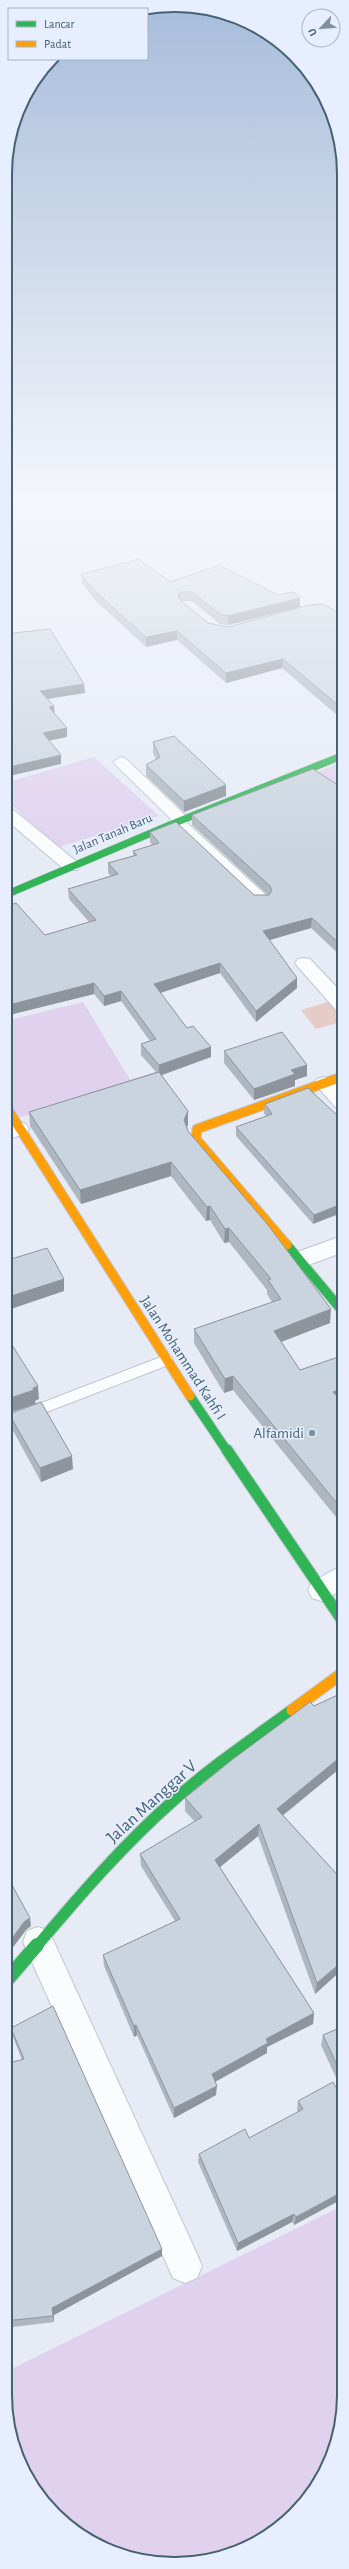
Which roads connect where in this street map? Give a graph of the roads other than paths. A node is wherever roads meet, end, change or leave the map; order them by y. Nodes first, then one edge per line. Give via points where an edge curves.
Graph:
1 (337, 758) edge
2 (121, 762) dead end
3 (310, 769) junction
4 (327, 780) edge
5 (12, 817) edge
6 (179, 821) junction
7 (71, 866) junction
8 (12, 892) edge
9 (260, 900) edge
10 (304, 963) dead end
11 (337, 999) edge
12 (337, 1078) edge
13 (324, 1083) junction
14 (337, 1097) edge
15 (12, 1131) edge
16 (337, 1245) edge
17 (300, 1260) junction
18 (337, 1306) edge
19 (166, 1360) junction
20 (12, 1420) edge
21 (337, 1580) edge
22 (321, 1590) junction
23 (337, 1612) edge
24 (337, 1677) edge
25 (38, 1942) junction
26 (12, 1974) edge
27 (185, 2266) dead end

1 - 3 main road, Jalan Tanah Baru
2 - 6 street
3 - 4 street
3 - 6 main road, Jalan Tanah Baru
5 - 7 street
6 - 7 main road, Jalan Tanah Baru
6 - 9 street
7 - 8 main road, Jalan Tanah Baru
10 - 11 street
12 - 13 main road
13 - 14 street
13 - 17 main road via 197,1129 195,1133 196,1139
15 - 19 main road, Jalan Mohammad Kahfi I
16 - 17 street
17 - 18 main road
19 - 20 lane
19 - 22 main road, Jalan Mohammad Kahfi I
21 - 22 street
22 - 23 main road, Jalan Mohammad Kahfi I
24 - 25 main road, Jalan Manggar V via 228,1757 159,1813 108,1864
25 - 26 main road, Jalan Manggar V
25 - 27 street

